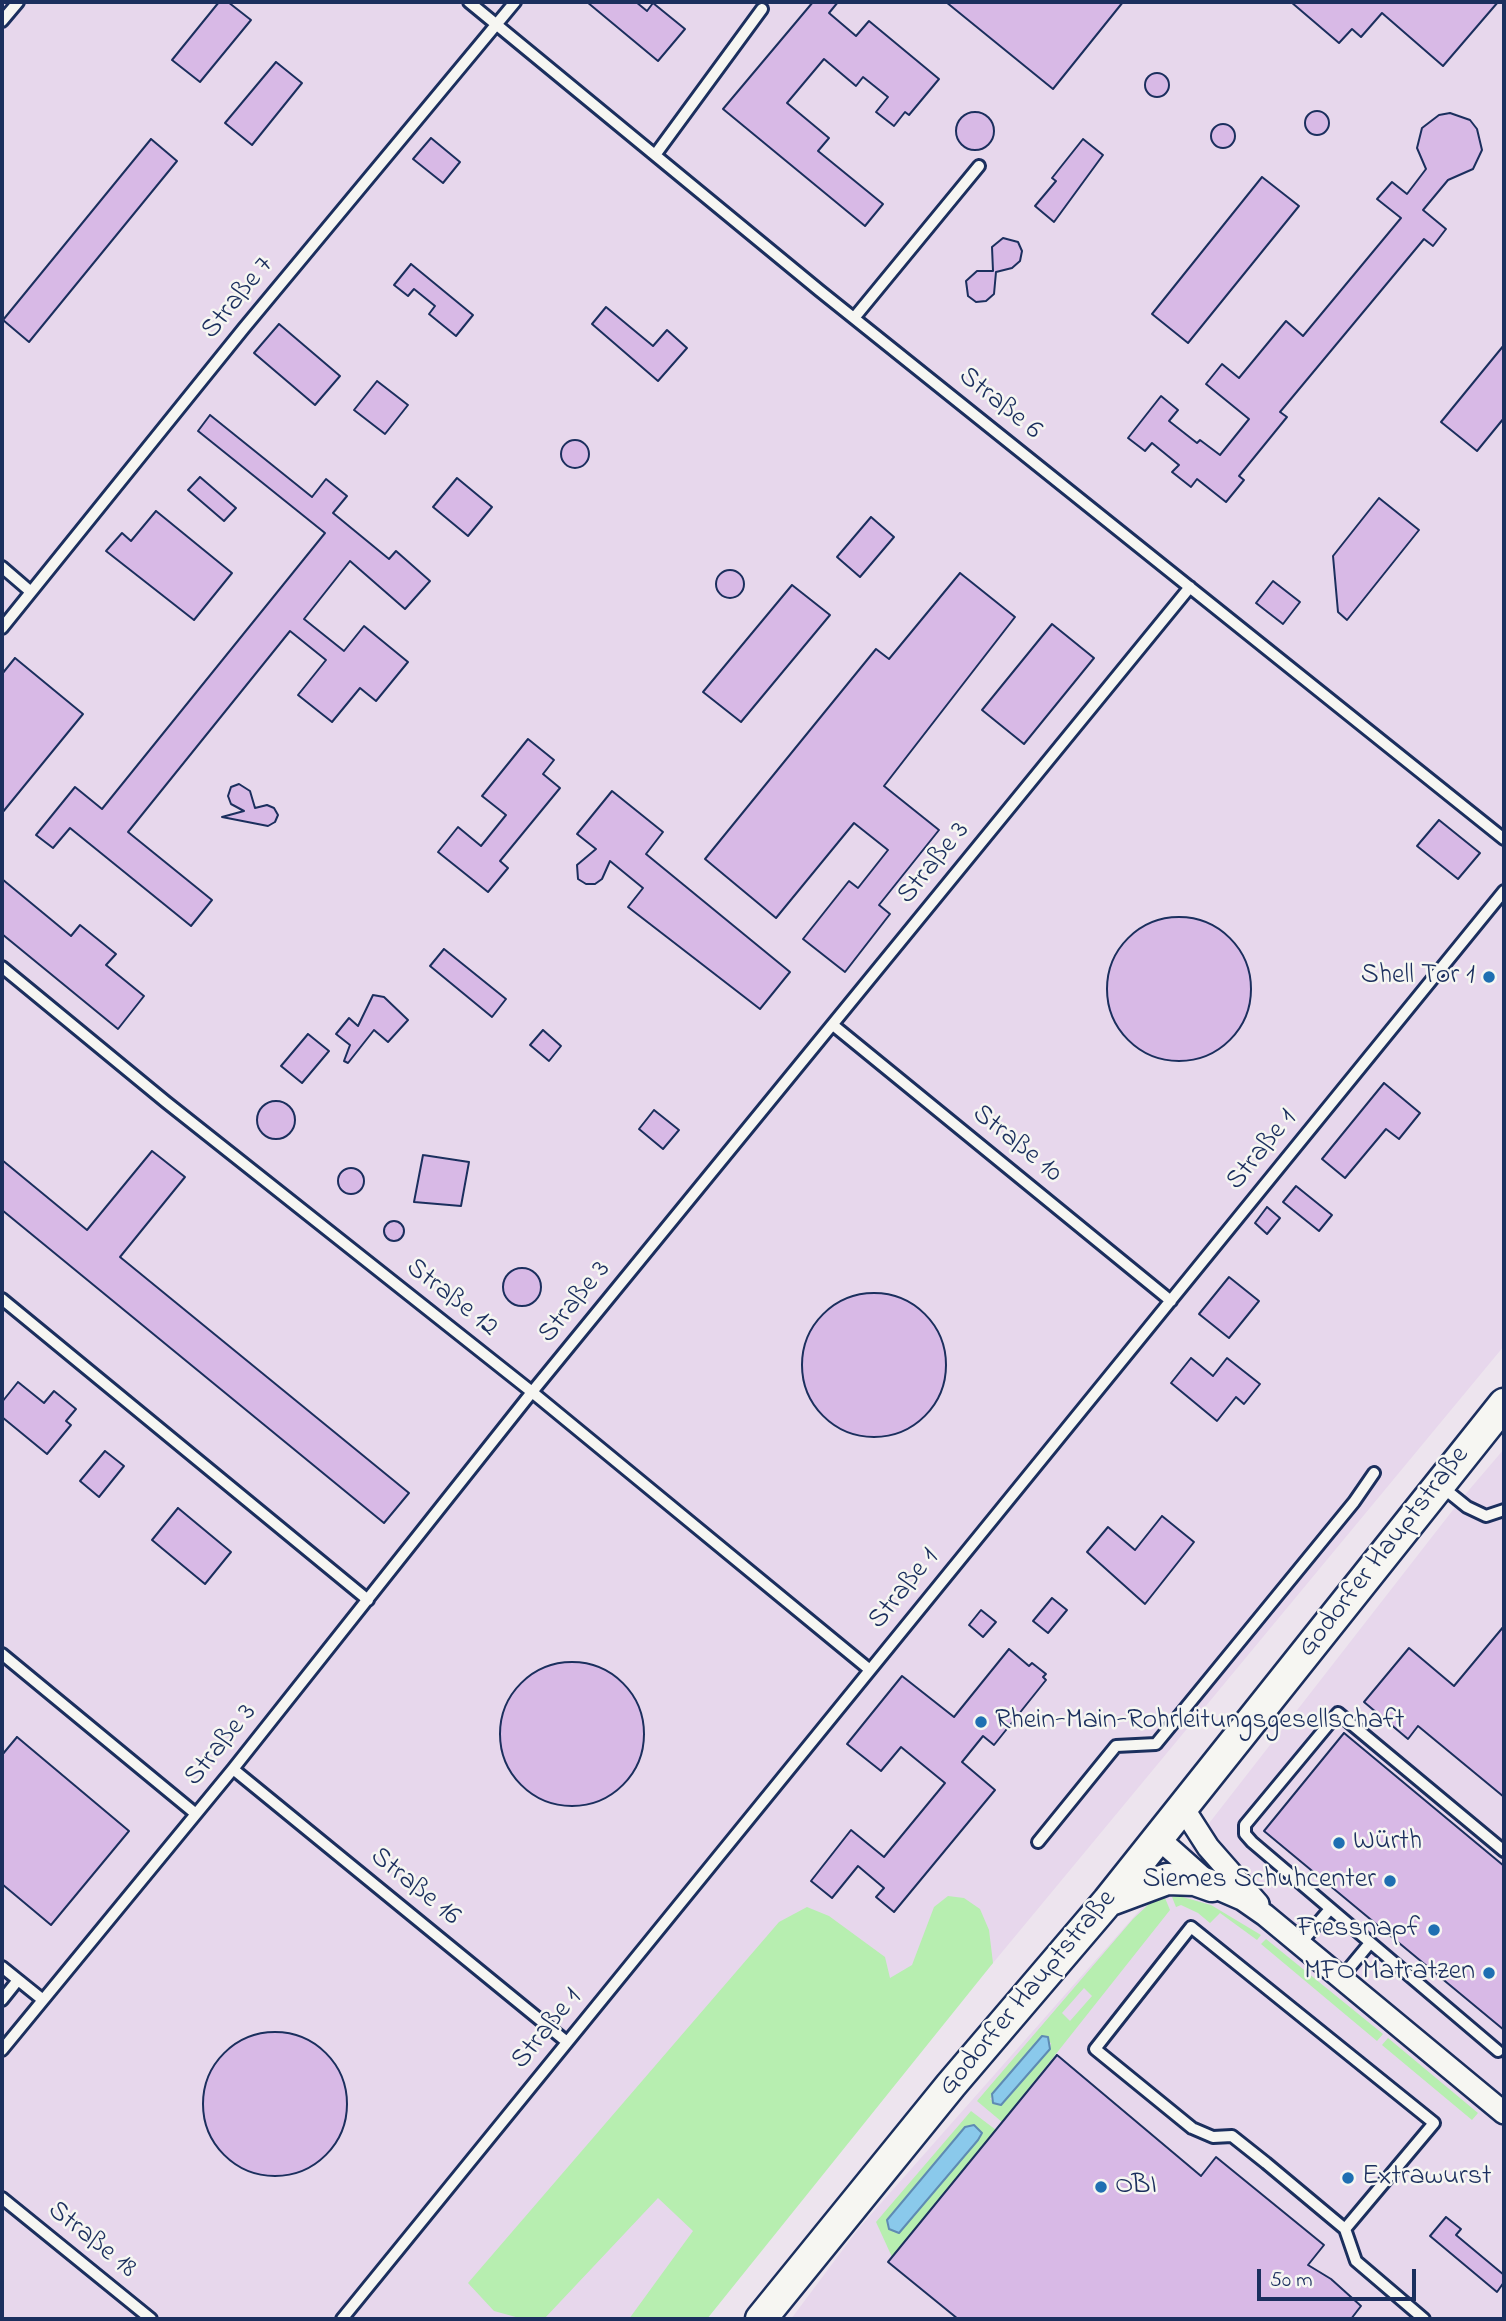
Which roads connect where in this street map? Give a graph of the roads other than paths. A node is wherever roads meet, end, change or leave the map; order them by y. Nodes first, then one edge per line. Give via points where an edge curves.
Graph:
1 (18, 2) edge
2 (470, 2) edge
3 (514, 2) edge
4 (762, 9) dead end
5 (2, 21) edge
6 (497, 24) junction
7 (656, 155) junction
8 (979, 166) dead end
9 (854, 318) junction
10 (2, 567) edge
11 (1190, 587) junction
12 (31, 592) junction
13 (2, 628) edge
14 (1504, 839) edge
15 (1504, 891) edge
16 (2, 967) edge
17 (833, 1026) junction
18 (2, 1299) edge
19 (1171, 1301) junction
20 (532, 1392) junction
21 (1504, 1404) edge
22 (1374, 1473) dead end
23 (1438, 1484) junction
24 (1504, 1510) edge
25 (368, 1600) junction
26 (2, 1654) edge
27 (870, 1670) junction
28 (233, 1769) junction
29 (1183, 1808) junction
30 (197, 1814) junction
31 (1158, 1838) junction
32 (1038, 1842) dead end
33 (1504, 1851) edge
34 (1212, 1886) junction
35 (1108, 1901) junction
36 (1330, 1909) junction
37 (1265, 1914) junction
38 (1370, 1943) junction
39 (1300, 1944) junction
40 (2, 1967) edge
41 (1341, 1978) junction
42 (18, 1980) junction
43 (2, 2000) edge
44 (43, 2000) junction
45 (567, 2042) junction
46 (2, 2050) edge
47 (1498, 2051) dead end
48 (1504, 2113) edge
49 (2, 2198) edge
50 (1345, 2229) junction
51 (151, 2319) edge
52 (342, 2319) edge
53 (761, 2319) edge
54 (1424, 2319) edge

1 - 5 lane
2 - 6 lane, Straße 6
3 - 6 lane, Straße 7
4 - 7 lane
6 - 7 lane, Straße 6
6 - 12 lane, Straße 7
7 - 9 lane, Straße 6
8 - 9 lane
9 - 11 lane, Straße 6
10 - 12 lane
11 - 14 lane, Straße 6
11 - 17 lane, Straße 3
12 - 13 lane, Straße 7
15 - 19 lane, Straße 1
16 - 20 lane, Straße 12
17 - 19 lane, Straße 10
17 - 20 lane, Straße 3
18 - 25 lane
19 - 27 lane, Straße 1
20 - 25 lane, Straße 3
20 - 27 lane, Straße 12
21 - 23 main road, Godorfer Hauptstraße
22 - 32 lane via 1156,1744 1116,1746
23 - 24 lane via 1486,1516
23 - 29 main road, Godorfer Hauptstraße
25 - 28 lane, Straße 3
26 - 30 lane
27 - 45 lane, Straße 1
28 - 30 lane, Straße 3
28 - 45 lane, Straße 16
29 - 31 main road, Godorfer Hauptstraße
29 - 37 street via 1208,1847
30 - 44 lane, Straße 3
31 - 34 street
31 - 35 main road, Godorfer Hauptstraße
33 - 36 lane via 1338,1713 1245,1825 1252,1842
34 - 35 main road via 1195,1880 1167,1880
34 - 37 street
35 - 53 main road, Godorfer Hauptstraße via 942,2095
36 - 38 lane
36 - 39 lane
37 - 39 street
38 - 41 lane
38 - 47 lane
39 - 41 street
40 - 42 lane
41 - 48 street
42 - 43 lane
42 - 44 lane
44 - 46 lane, Straße 3
45 - 52 lane, Straße 1
49 - 51 lane, Straße 18
50 - 50 lane via 1232,2136 1213,2137 1192,2128 1094,2049 1191,1927 1434,2123
50 - 54 lane via 1356,2261

